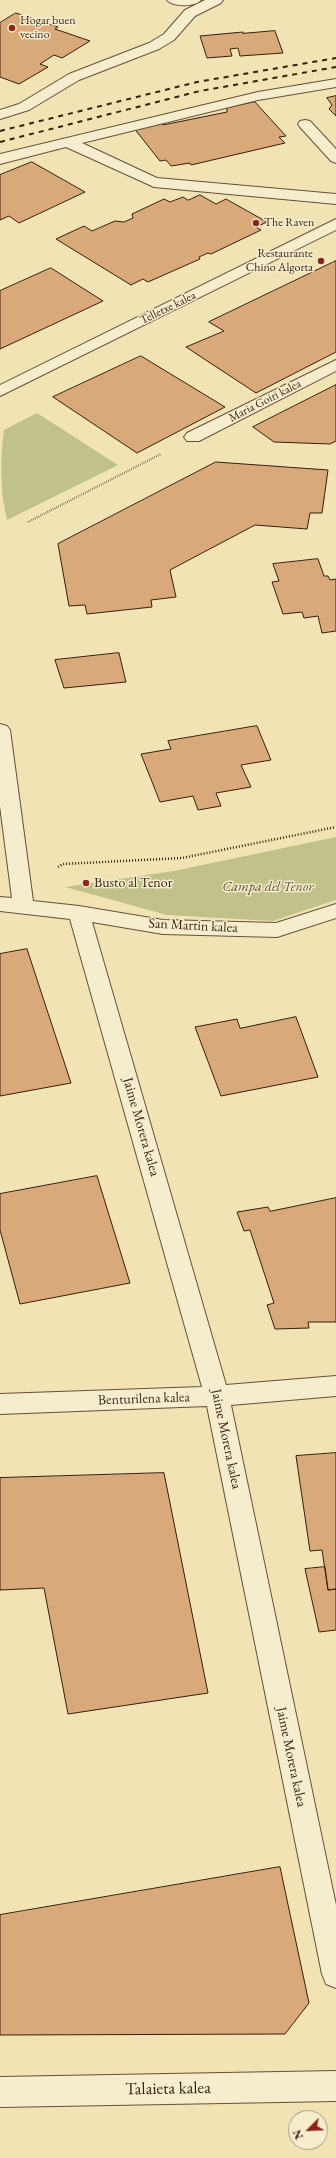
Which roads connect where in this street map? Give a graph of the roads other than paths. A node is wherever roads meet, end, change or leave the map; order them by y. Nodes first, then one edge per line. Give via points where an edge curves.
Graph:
1 (174, 0) edge
2 (194, 0) edge
3 (216, 0) edge
4 (336, 83) edge
5 (0, 115) edge
6 (305, 124) dead end
7 (67, 142) junction
8 (0, 158) edge
9 (336, 158) edge
10 (336, 199) edge
11 (336, 224) edge
12 (336, 365) edge
13 (0, 391) edge
14 (193, 438) road end
15 (0, 730) edge
16 (0, 904) edge
17 (23, 906) junction
18 (336, 911) edge
19 (79, 913) junction
20 (336, 1386) edge
21 (217, 1396) junction
22 (0, 1404) edge
23 (336, 1974) edge
24 (336, 2086) edge
25 (0, 2092) edge

1 - 2 street
3 - 5 street via 190,13 169,37 154,46 74,77 24,107
4 - 7 street via 258,96
6 - 9 street
7 - 8 street
7 - 10 street via 154,182
11 - 13 street, Telletxe kalea
12 - 14 street, Maria Goiri kalea
15 - 17 street
16 - 17 street, San Martin kalea
17 - 19 street, San Martin kalea
18 - 19 street, San Martin kalea via 277,930 163,928
19 - 21 street, Jaime Morera kalea
20 - 21 street, Benturilena kalea
21 - 22 street, Benturilena kalea
21 - 23 street, Jaime Morera kalea
24 - 25 street, Talaieta kalea

